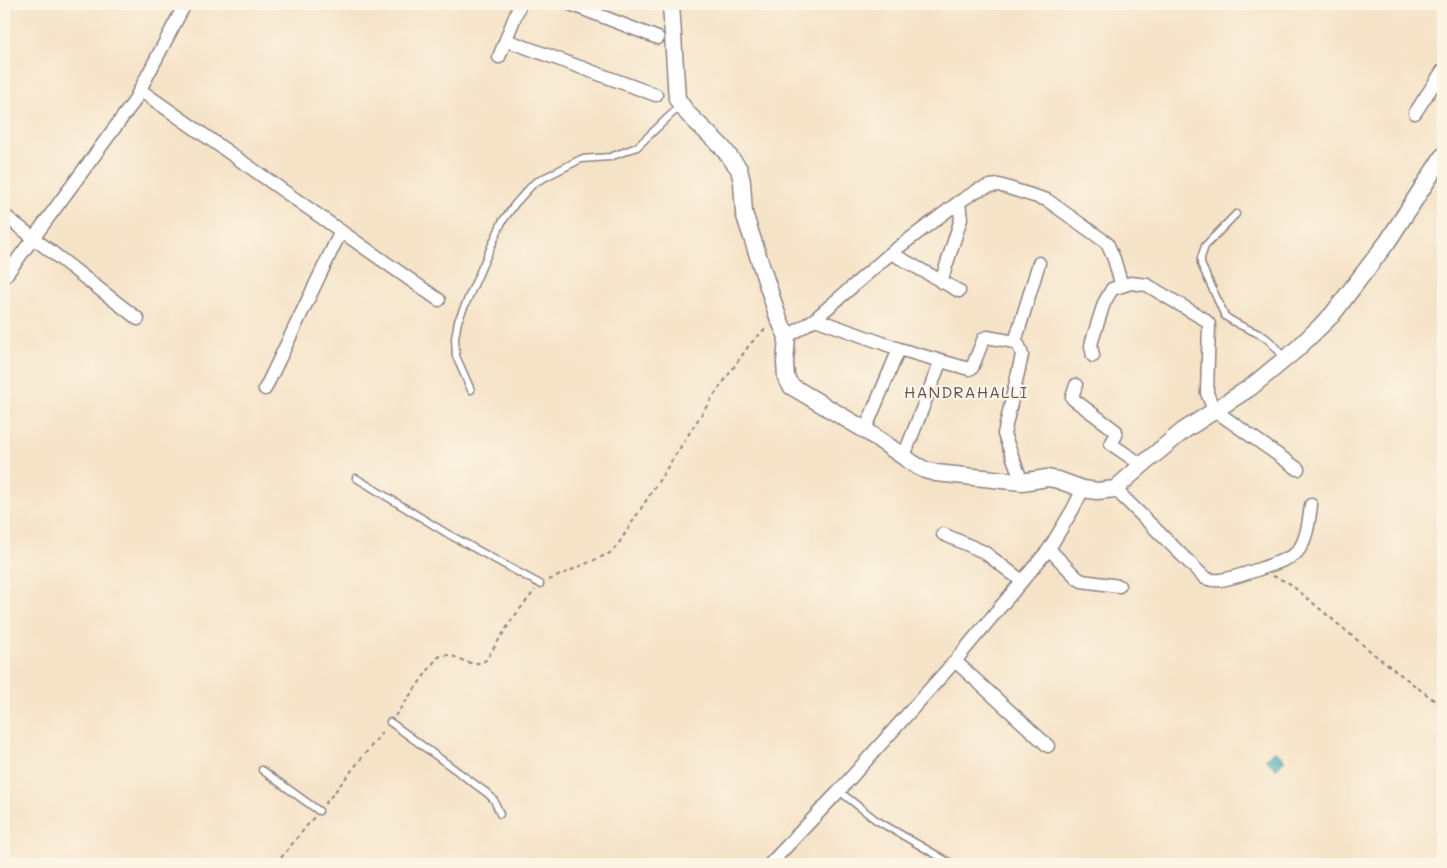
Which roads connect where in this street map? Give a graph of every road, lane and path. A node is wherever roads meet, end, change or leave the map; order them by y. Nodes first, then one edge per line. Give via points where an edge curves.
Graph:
1 (185, 4) edge
2 (570, 4) edge
3 (671, 4) edge
4 (516, 5) edge
5 (658, 38) dead end
6 (506, 40) junction
7 (499, 57) dead end
8 (1443, 70) edge
9 (140, 90) junction
10 (656, 96) dead end
11 (681, 106) junction
12 (1415, 113) dead end
13 (1443, 156) edge
14 (959, 202) junction
15 (1236, 214) dead end
16 (4, 215) edge
17 (341, 231) junction
18 (33, 238) junction
19 (891, 254) junction
20 (1038, 263) dead end
21 (4, 276) edge
22 (941, 282) junction
23 (1122, 286) junction
24 (959, 291) dead end
25 (439, 300) dead end
26 (778, 316) junction
27 (138, 319) dead end
28 (815, 319) junction
29 (787, 337) junction
30 (1015, 342) junction
31 (899, 349) junction
32 (1093, 356) dead end
33 (1285, 359) junction
34 (941, 360) junction
35 (1076, 385) dead end
36 (265, 389) dead end
37 (471, 390) dead end
38 (1214, 410) junction
39 (865, 430) junction
40 (904, 456) junction
41 (1142, 465) junction
42 (1298, 469) dead end
43 (356, 478) dead end
44 (1022, 482) junction
45 (1083, 489) junction
46 (1115, 489) junction
47 (1311, 506) dead end
48 (943, 534) dead end
49 (1049, 549) junction
50 (1257, 569) junction
51 (1022, 581) junction
52 (540, 584) junction
53 (1119, 586) dead end
54 (955, 661) junction
55 (1443, 708) edge
56 (390, 722) junction
57 (1048, 746) dead end
58 (262, 770) dead end
59 (839, 791) junction
60 (319, 811) junction
61 (500, 814) dead end
62 (276, 864) edge
63 (770, 864) edge
64 (952, 864) edge

1 - 9 street
2 - 5 street
3 - 11 street via 676,92
4 - 6 street
6 - 7 street
6 - 10 street
8 - 12 street
9 - 17 street
9 - 18 street
11 - 26 street via 739,169 744,213
11 - 37 lane via 637,147 610,157 581,159 534,183 515,204 502,222 458,321 456,356
13 - 33 street via 1388,241 1332,315
14 - 19 street
14 - 22 street via 961,219
14 - 23 street via 978,190 999,185 1047,200 1107,243
15 - 33 lane via 1205,246 1201,264 1225,316 1264,336
16 - 18 street
17 - 25 street
17 - 36 street
18 - 21 street
18 - 27 street
19 - 22 street
19 - 28 street
20 - 30 street
22 - 24 street
23 - 32 street via 1112,289 1104,303 1092,341
23 - 38 street via 1131,283 1147,285 1209,324 1207,393
26 - 29 street
26 - 52 path via 750,344 710,401 617,546 610,553
28 - 29 street
28 - 31 street
29 - 39 street via 786,377 791,386
30 - 34 street via 984,338 970,369
30 - 44 street via 1022,355 1004,434
31 - 34 street
31 - 39 street
33 - 38 street via 1251,387
34 - 40 street
35 - 41 street via 1073,399 1116,431 1111,444
38 - 41 street
38 - 42 street
39 - 40 street
40 - 44 street via 925,470 936,473
41 - 46 street
43 - 52 lane via 448,534
44 - 45 street via 1047,478
45 - 46 street
45 - 49 street
46 - 50 street via 1205,578 1220,580
47 - 50 street via 1309,527 1298,552
48 - 51 street via 984,552
49 - 51 street
49 - 53 street via 1082,581
50 - 55 path via 1289,583
51 - 54 street
52 - 56 path via 486,660 480,664 471,663 447,654 437,658
54 - 57 street
54 - 59 street
56 - 60 path
56 - 61 lane via 488,793
58 - 60 lane
59 - 63 street
59 - 64 lane via 876,820
60 - 62 path

